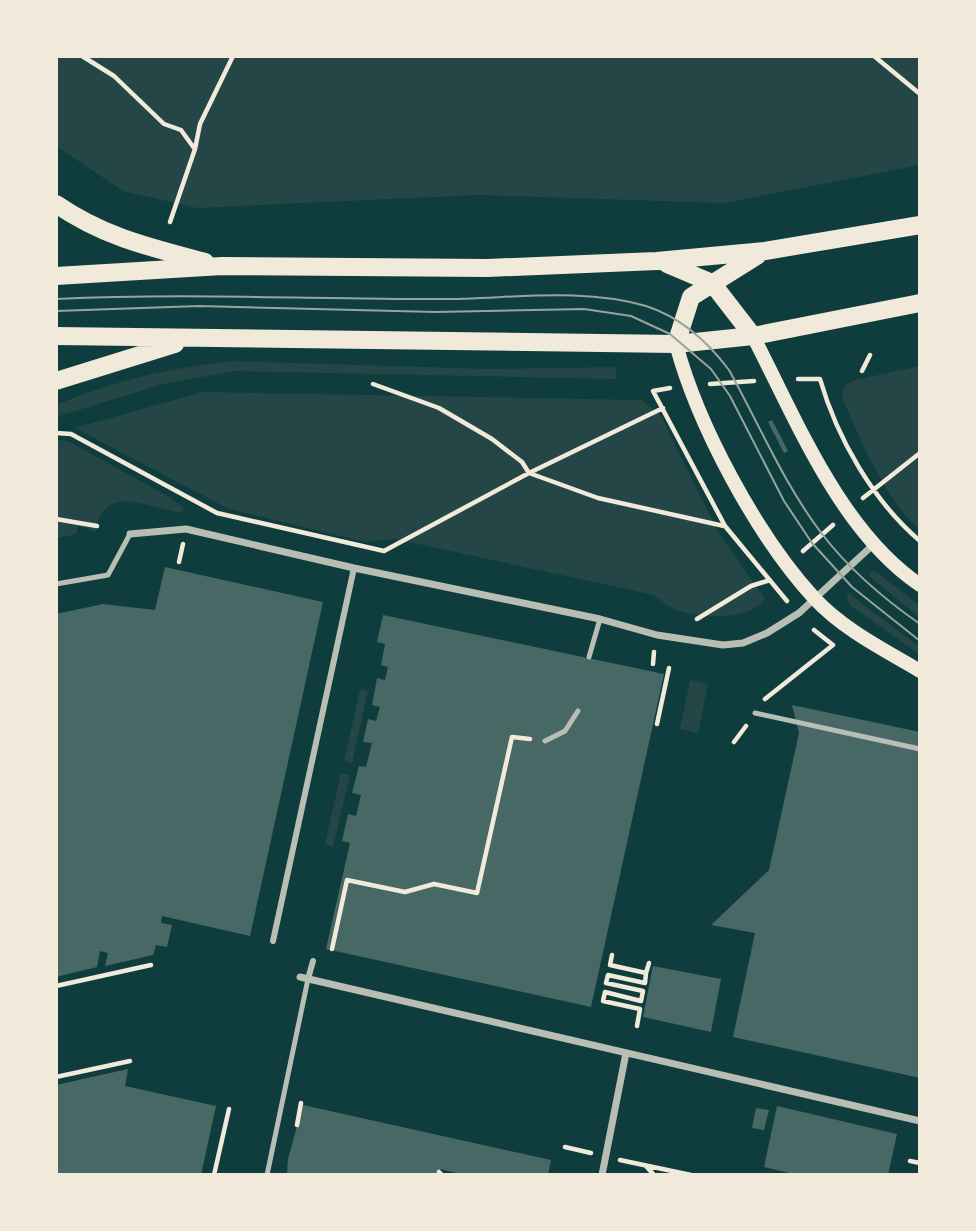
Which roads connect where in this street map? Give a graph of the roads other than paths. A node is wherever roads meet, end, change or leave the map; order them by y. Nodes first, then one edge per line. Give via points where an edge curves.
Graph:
1 (56, 204) edge
2 (920, 225) edge
3 (765, 251) junction
4 (657, 261) junction
5 (222, 266) junction
6 (56, 276) edge
7 (712, 283) junction
8 (920, 303) edge
9 (56, 336) edge
10 (753, 336) junction
11 (192, 339) junction
12 (676, 344) junction
13 (56, 381) edge
14 (130, 534) joint
15 (874, 544) junction
16 (354, 568) junction
17 (56, 584) edge
18 (920, 586) edge
19 (816, 600) junction
20 (600, 619) junction
21 (589, 657) dead end
22 (920, 671) edge
23 (578, 711) dead end
24 (755, 713) road end
25 (545, 741) road end
26 (920, 749) edge
27 (273, 941) dead end
28 (313, 961) dead end
29 (304, 978) junction
30 (626, 1053) junction
31 (920, 1121) edge
32 (267, 1175) edge
33 (602, 1175) edge

1 - 5 main road via 121,240
2 - 3 main road
3 - 4 main road
3 - 7 main road
4 - 5 main road via 487,268
4 - 7 main road
5 - 6 main road
7 - 10 main road
7 - 12 main road via 691,297
8 - 10 main road
9 - 11 main road
10 - 12 main road
10 - 15 main road via 848,512
11 - 12 main road
11 - 13 main road
12 - 19 main road via 687,386 744,498
14 - 16 street via 187,529
14 - 17 lane via 108,575
15 - 18 main road
15 - 19 street
16 - 20 street
16 - 27 street
19 - 20 street via 767,633 723,645 657,635
19 - 22 main road via 849,628
20 - 21 lane
23 - 25 lane via 565,731
24 - 26 lane
28 - 29 street
29 - 30 street
29 - 32 lane
30 - 31 street
30 - 33 street

